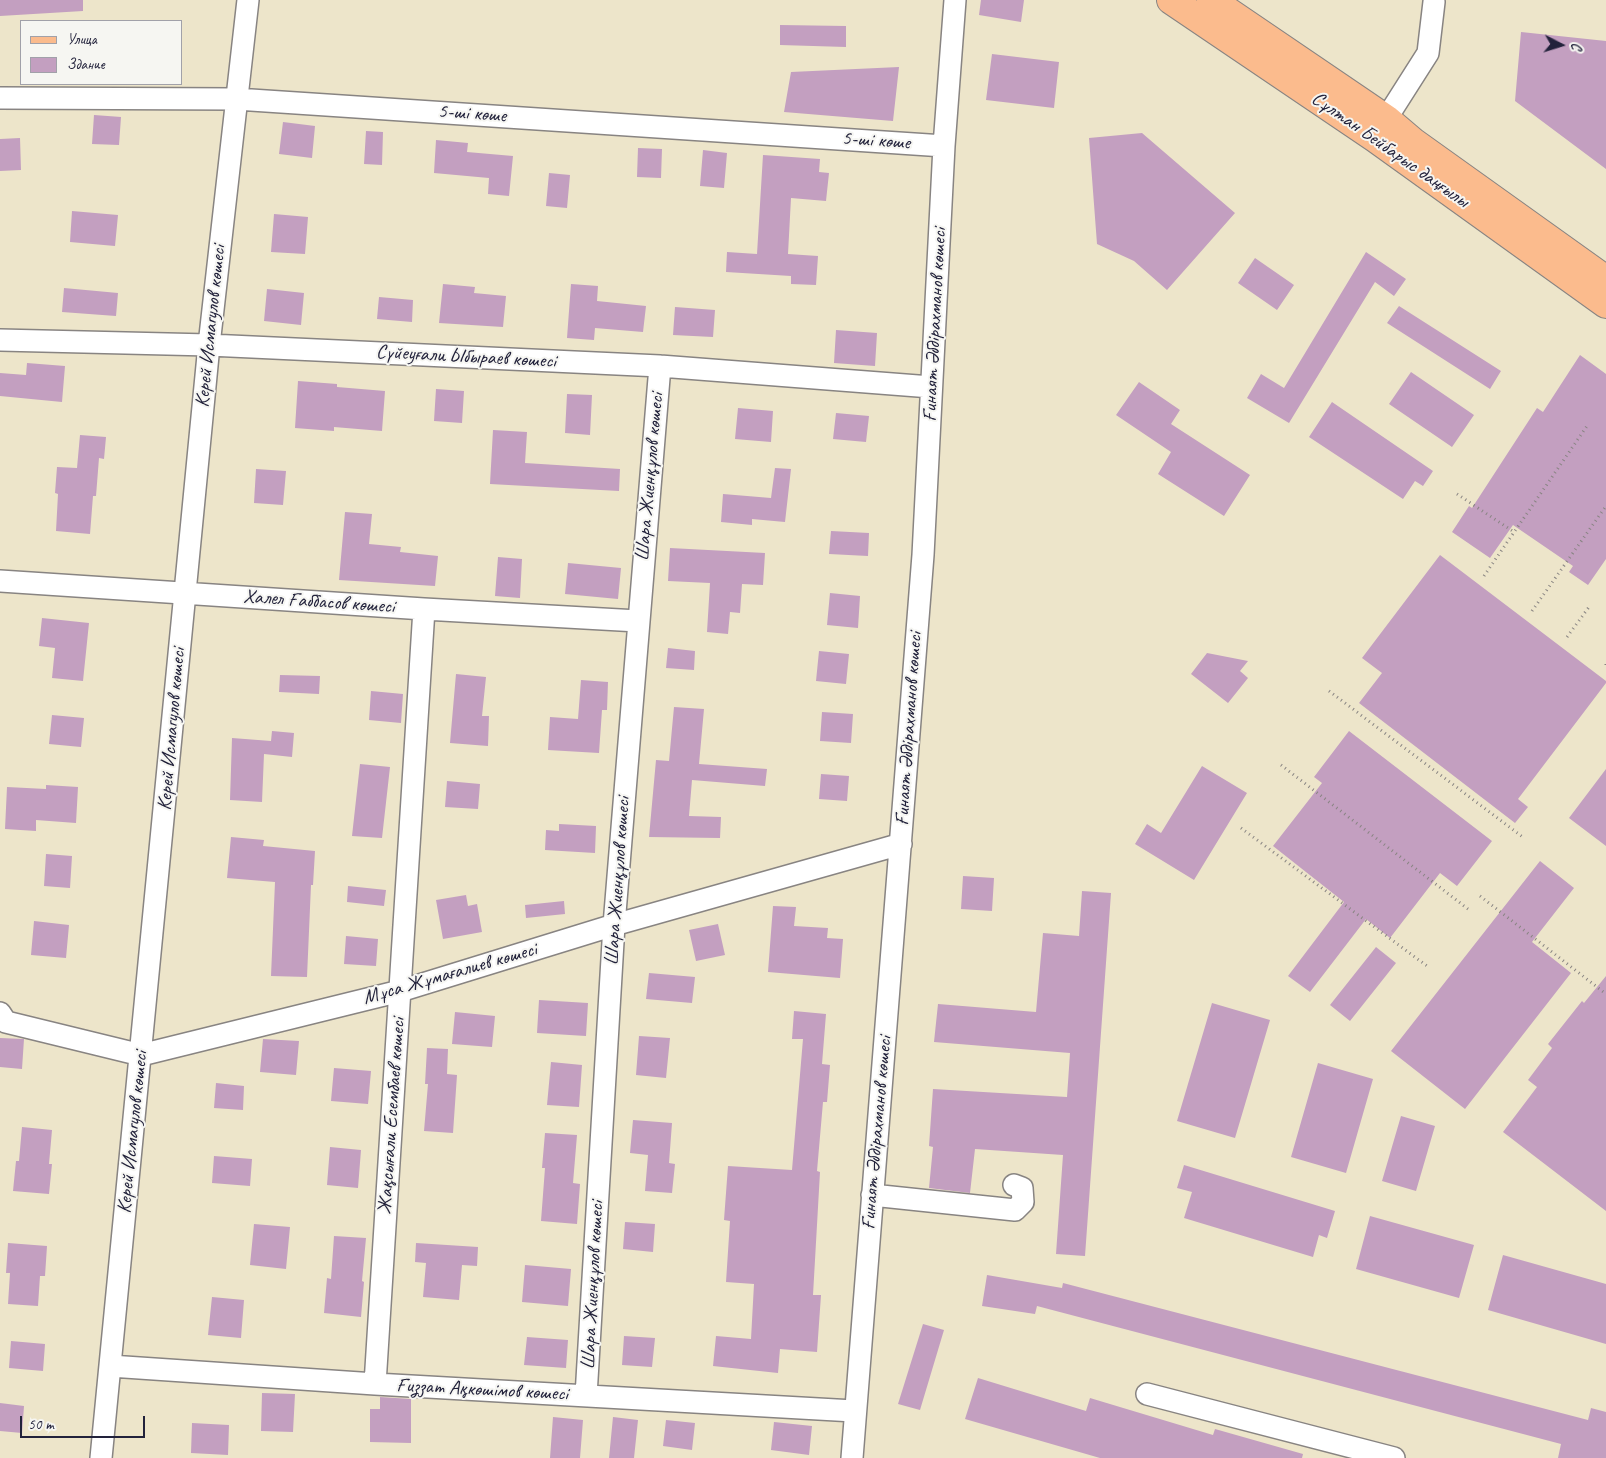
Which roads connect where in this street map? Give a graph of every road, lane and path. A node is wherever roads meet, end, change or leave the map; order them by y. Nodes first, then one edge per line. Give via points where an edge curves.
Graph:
1 (248, 0) edge
2 (955, 0) edge
3 (1171, 0) edge
4 (1211, 0) edge
5 (1434, 2) dead end
6 (0, 98) edge
7 (236, 99) junction
8 (1386, 119) junction
9 (944, 146) junction
10 (1606, 280) edge
11 (1606, 304) edge
12 (0, 340) edge
13 (208, 345) junction
14 (660, 366) junction
15 (931, 387) junction
16 (1587, 426) dead end
17 (1457, 494) dead end
18 (1606, 506) edge
19 (1514, 532) junction
20 (1484, 576) dead end
21 (0, 581) edge
22 (184, 593) junction
23 (1589, 607) dead end
24 (424, 609) junction
25 (1532, 611) dead end
26 (638, 621) junction
27 (1567, 637) dead end
28 (1329, 691) dead end
29 (1281, 765) dead end
30 (1242, 828) dead end
31 (1524, 838) dead end
32 (901, 844) junction
33 (1480, 896) dead end
34 (1468, 909) dead end
35 (614, 925) junction
36 (1427, 966) dead end
37 (400, 991) junction
38 (1606, 994) edge
39 (0, 1013) edge
40 (141, 1055) junction
41 (1014, 1186) dead end
42 (872, 1195) junction
43 (110, 1366) junction
44 (375, 1384) junction
45 (1148, 1394) dead end
46 (586, 1396) junction
47 (854, 1411) junction
48 (101, 1458) edge
49 (852, 1458) edge
50 (1394, 1458) edge

1 - 7 street, Керей Исмагулов көшесі
2 - 9 street, Ғинаят Әбдірахманов көшесі
3 - 11 main road, Сұлтан Бейбарыс даңғылы via 1375,138
4 - 8 main road, Сұлтан Бейбарыс даңғылы
5 - 8 street via 1428,53
6 - 7 street, 5-шi көше
7 - 9 street, 5-шi көше
7 - 13 street, Керей Исмагулов көшесі
8 - 10 main road, Сұлтан Бейбарыс даңғылы via 1413,142
9 - 15 street, Ғинаят Әбдірахманов көшесі
12 - 13 street, Сүйеуғали Ыбыраев көшесi
13 - 14 street, Сүйеуғали Ыбыраев көшесi
13 - 22 street, Керей Исмагулов көшесі
14 - 15 street, Сүйеуғали Ыбыраев көшесi
14 - 26 street, Шара Жиенқұлов көшесі
15 - 32 street, Ғинаят Әбдірахманов көшесі via 923,555
16 - 19 path
17 - 19 path
18 - 25 path
19 - 20 path
21 - 22 street, Халел Ғаббасов көшесі
22 - 24 street, Халел Ғаббасов көшесі
22 - 40 street, Керей Исмагулов көшесі
23 - 27 path
24 - 26 street, Халел Ғаббасов көшесі
24 - 37 street, Жақсығали Есембаев көшесi
26 - 35 street, Шара Жиенқұлов көшесі
28 - 31 path
29 - 34 path
30 - 36 path
32 - 35 street, Мұса Жұмағалиев көшесі
32 - 42 street, Ғинаят Әбдірахманов көшесі
33 - 38 path
35 - 37 street, Мұса Жұмағалиев көшесі
35 - 46 street, Шара Жиенқұлов көшесі
37 - 40 street, Мұса Жұмағалиев көшесі
37 - 44 street, Жақсығали Есембаев көшесi
39 - 40 street, Мұса Жұмағалиев көшесі via 6,1022
40 - 43 street, Керей Исмагулов көшесі
41 - 42 street via 1022,1188 1022,1202 1016,1210
42 - 47 street, Ғинаят Әбдірахманов көшесі
43 - 44 street, Ғиззат Ақкөшімов көшесi
43 - 48 street, Керей Исмагулов көшесі
44 - 46 street, Ғиззат Ақкөшімов көшесi
45 - 50 street
46 - 47 street, Ғиззат Ақкөшімов көшесi
47 - 49 street, Ғинаят Әбдірахманов көшесі

